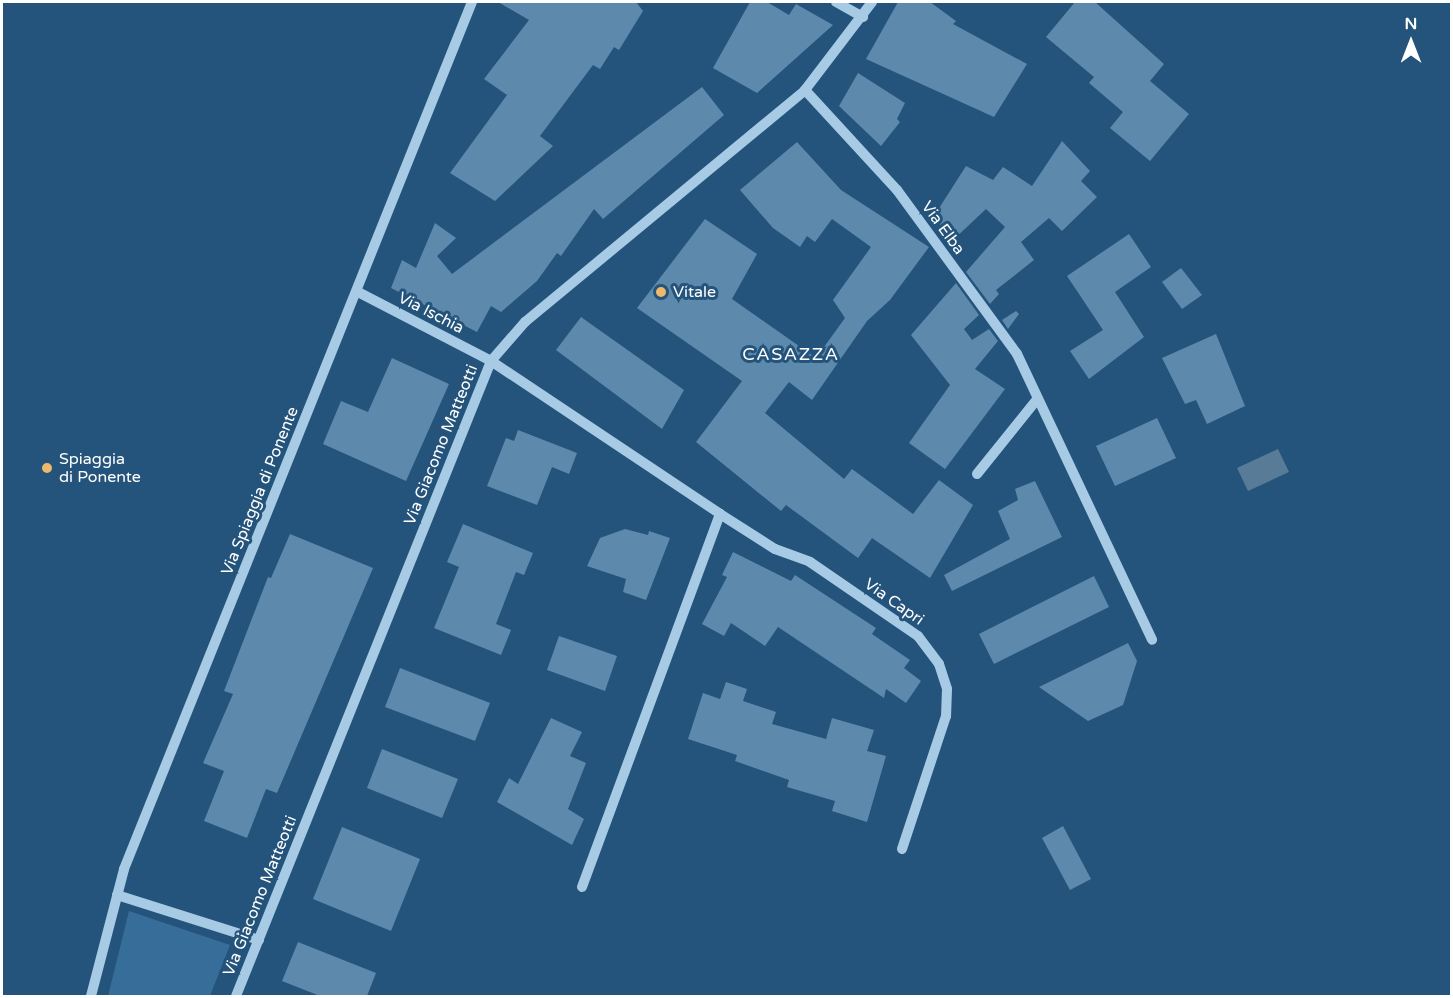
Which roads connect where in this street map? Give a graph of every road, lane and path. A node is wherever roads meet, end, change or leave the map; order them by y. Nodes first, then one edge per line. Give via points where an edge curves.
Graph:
1 (472, 2) edge
2 (836, 2) edge
3 (872, 2) edge
4 (863, 17) junction
5 (805, 90) junction
6 (357, 292) junction
7 (491, 361) junction
8 (1038, 398) junction
9 (977, 474) dead end
10 (720, 514) junction
11 (1152, 640) dead end
12 (902, 849) dead end
13 (582, 887) dead end
14 (117, 895) junction
15 (259, 939) junction
16 (91, 996) edge
17 (236, 996) edge

1 - 6 street, Via Spiaggia di Ponente
2 - 4 street
3 - 4 street, Via Giacomo Matteotti
4 - 5 street, Via Giacomo Matteotti
5 - 7 street, Via Giacomo Matteotti via 525,322
5 - 8 street, Via Elba via 897,190 1017,354
6 - 7 street, Via Ischia
6 - 14 street, Via Spiaggia di Ponente
7 - 10 street, Via Capri
7 - 15 street, Via Giacomo Matteotti
8 - 9 street
8 - 11 street, Via Elba
10 - 12 street, Via Capri via 775,549 820,568 918,636 939,664 947,689 946,716
10 - 13 street
14 - 15 street
14 - 16 street, Via Spiaggia di Ponente
15 - 17 street, Via Giacomo Matteotti

